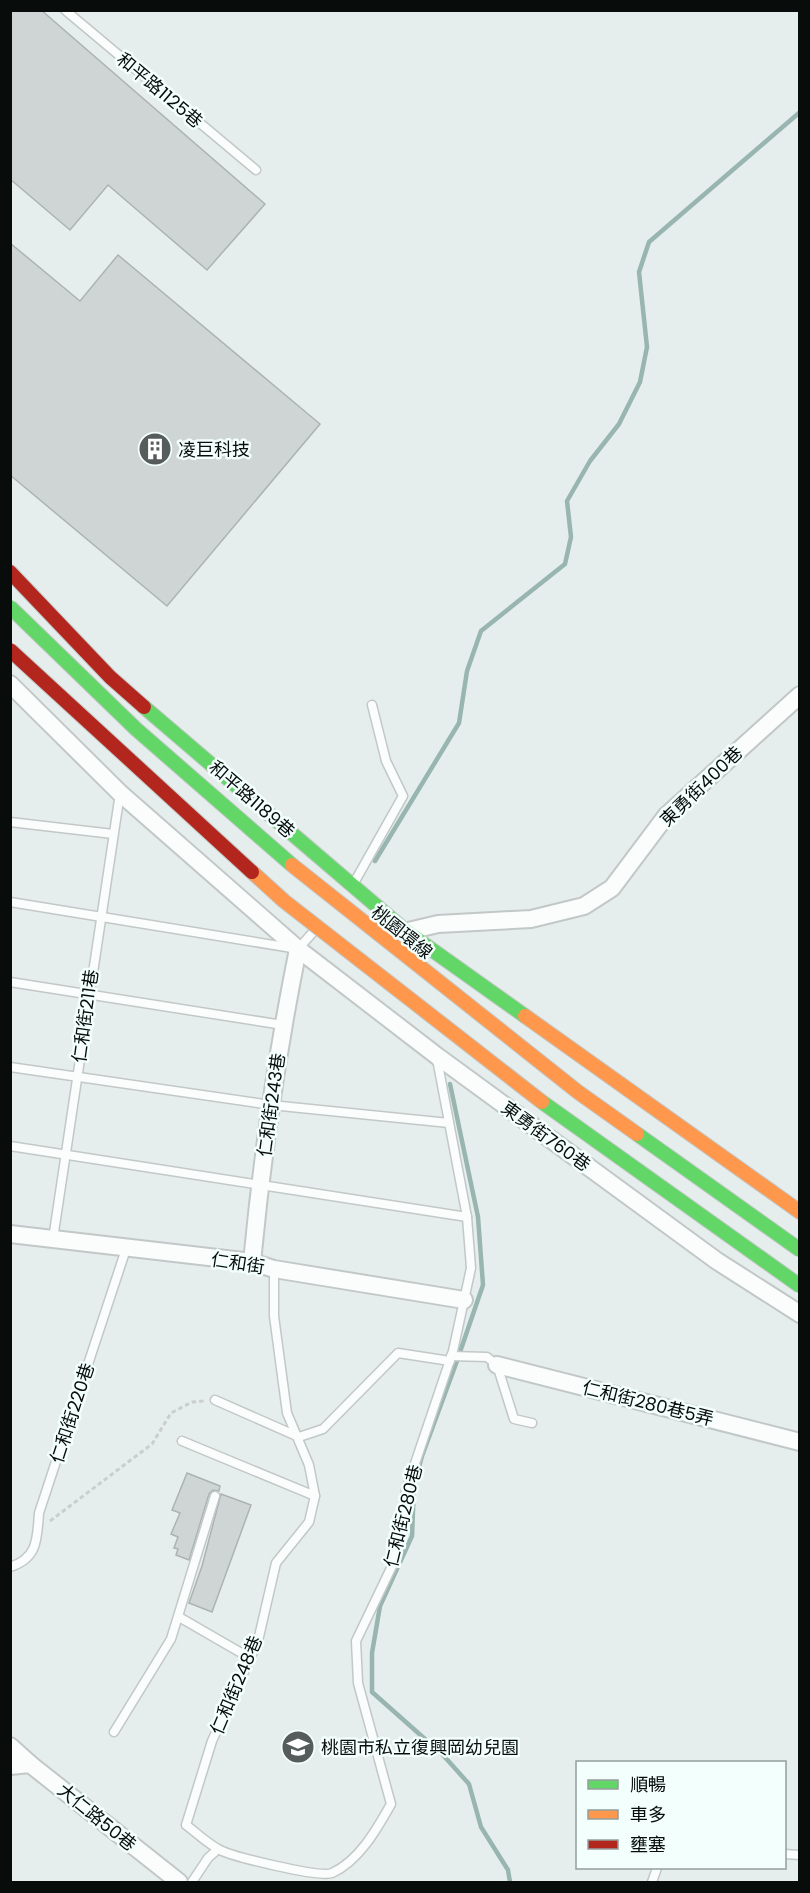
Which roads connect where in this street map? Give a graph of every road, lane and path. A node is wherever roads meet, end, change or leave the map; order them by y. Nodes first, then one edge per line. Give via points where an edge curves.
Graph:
1 (66, 10) edge
2 (255, 170) dead end
3 (10, 572) edge
4 (10, 607) edge
5 (10, 650) edge
6 (10, 684) edge
7 (800, 694) edge
8 (372, 705) dead end
9 (166, 724) junction
10 (120, 793) junction
11 (10, 822) edge
12 (113, 834) junction
13 (353, 886) junction
14 (10, 902) edge
15 (330, 913) dead end
16 (100, 916) junction
17 (322, 922) dead end
18 (407, 932) junction
19 (298, 949) junction
20 (10, 982) edge
21 (88, 996) junction
22 (283, 1025) junction
23 (437, 1056) junction
24 (10, 1067) edge
25 (77, 1077) junction
26 (271, 1105) junction
27 (449, 1123) junction
28 (10, 1146) edge
29 (66, 1154) junction
30 (260, 1185) junction
31 (800, 1212) edge
32 (467, 1217) junction
33 (10, 1234) edge
34 (53, 1239) junction
35 (126, 1248) junction
36 (800, 1250) edge
37 (252, 1262) junction
38 (274, 1269) junction
39 (800, 1286) edge
40 (465, 1300) junction
41 (800, 1314) edge
42 (451, 1358) junction
43 (497, 1365) junction
44 (215, 1400) joint
45 (532, 1423) dead end
46 (299, 1437) junction
47 (182, 1441) dead end
48 (800, 1442) edge
49 (214, 1496) dead end
50 (315, 1496) junction
51 (38, 1530) junction
52 (10, 1567) edge
53 (179, 1617) junction
54 (250, 1658) junction
55 (114, 1732) dead end
56 (10, 1746) edge
57 (30, 1764) junction
58 (10, 1766) edge
59 (218, 1849) junction
60 (179, 1882) edge
61 (192, 1882) edge

1 - 2 lane, 和平路1125巷
3 - 9 main road, 和平路1189巷 via 110,677
4 - 36 main road, 桃園環線, bridge via 136,729 305,877 578,1092
5 - 39 main road, bridge via 284,901 562,1116
6 - 10 street
7 - 18 street, 東勇街400巷 via 666,816 612,888 584,906 531,919 438,924
8 - 13 lane via 386,761 403,796
9 - 10 street
9 - 13 main road, 和平路1189巷
10 - 12 lane, 仁和街211巷
10 - 19 street
11 - 12 lane
12 - 16 lane, 仁和街211巷
13 - 15 lane
13 - 18 main road, 和平路1189巷
14 - 16 lane
16 - 19 lane
16 - 21 lane, 仁和街211巷
17 - 19 lane
18 - 19 street, 東勇街400巷
18 - 31 main road, 和平路1189巷
19 - 22 street, 仁和街243巷
19 - 23 street, 東勇街760巷
20 - 21 lane
21 - 22 lane
21 - 25 lane, 仁和街211巷
22 - 26 street, 仁和街243巷
23 - 27 lane, 仁和街280巷
23 - 41 street, 東勇街760巷 via 717,1261
24 - 25 lane
25 - 26 lane
25 - 29 lane, 仁和街211巷
26 - 27 lane
26 - 30 street, 仁和街243巷
27 - 32 lane, 仁和街280巷
28 - 29 lane
29 - 30 lane
29 - 34 lane, 仁和街211巷
30 - 32 lane
30 - 37 street, 仁和街243巷
32 - 40 lane, 仁和街280巷 via 471,1268
33 - 34 street, 仁和街
34 - 35 street, 仁和街
35 - 37 street, 仁和街
35 - 51 lane, 仁和街220巷 via 39,1513
37 - 38 street, 仁和街
38 - 40 street, 仁和街
38 - 46 lane, 仁和街248巷 via 279,1365 287,1413
40 - 42 lane, 仁和街280巷
42 - 43 lane via 487,1357
42 - 46 lane via 398,1353 323,1429
42 - 59 lane, 仁和街280巷 via 422,1449 412,1468 392,1566 356,1641 358,1683 391,1804 348,1865 329,1875 241,1859
43 - 45 lane via 514,1419
43 - 48 street, 仁和街280巷5弄
44 - 46 lane
44 - 51 path via 192,1402 171,1413 153,1444
46 - 50 lane, 仁和街248巷
47 - 50 lane
49 - 53 lane
50 - 54 lane, 仁和街248巷 via 309,1522 276,1563 258,1641
51 - 52 lane, 仁和街220巷 via 31,1556
53 - 54 lane
53 - 55 lane via 171,1640
54 - 59 lane, 仁和街248巷 via 212,1740 186,1825
56 - 57 street, 大仁路50巷
57 - 58 street
57 - 60 street, 大仁路50巷
59 - 61 lane

